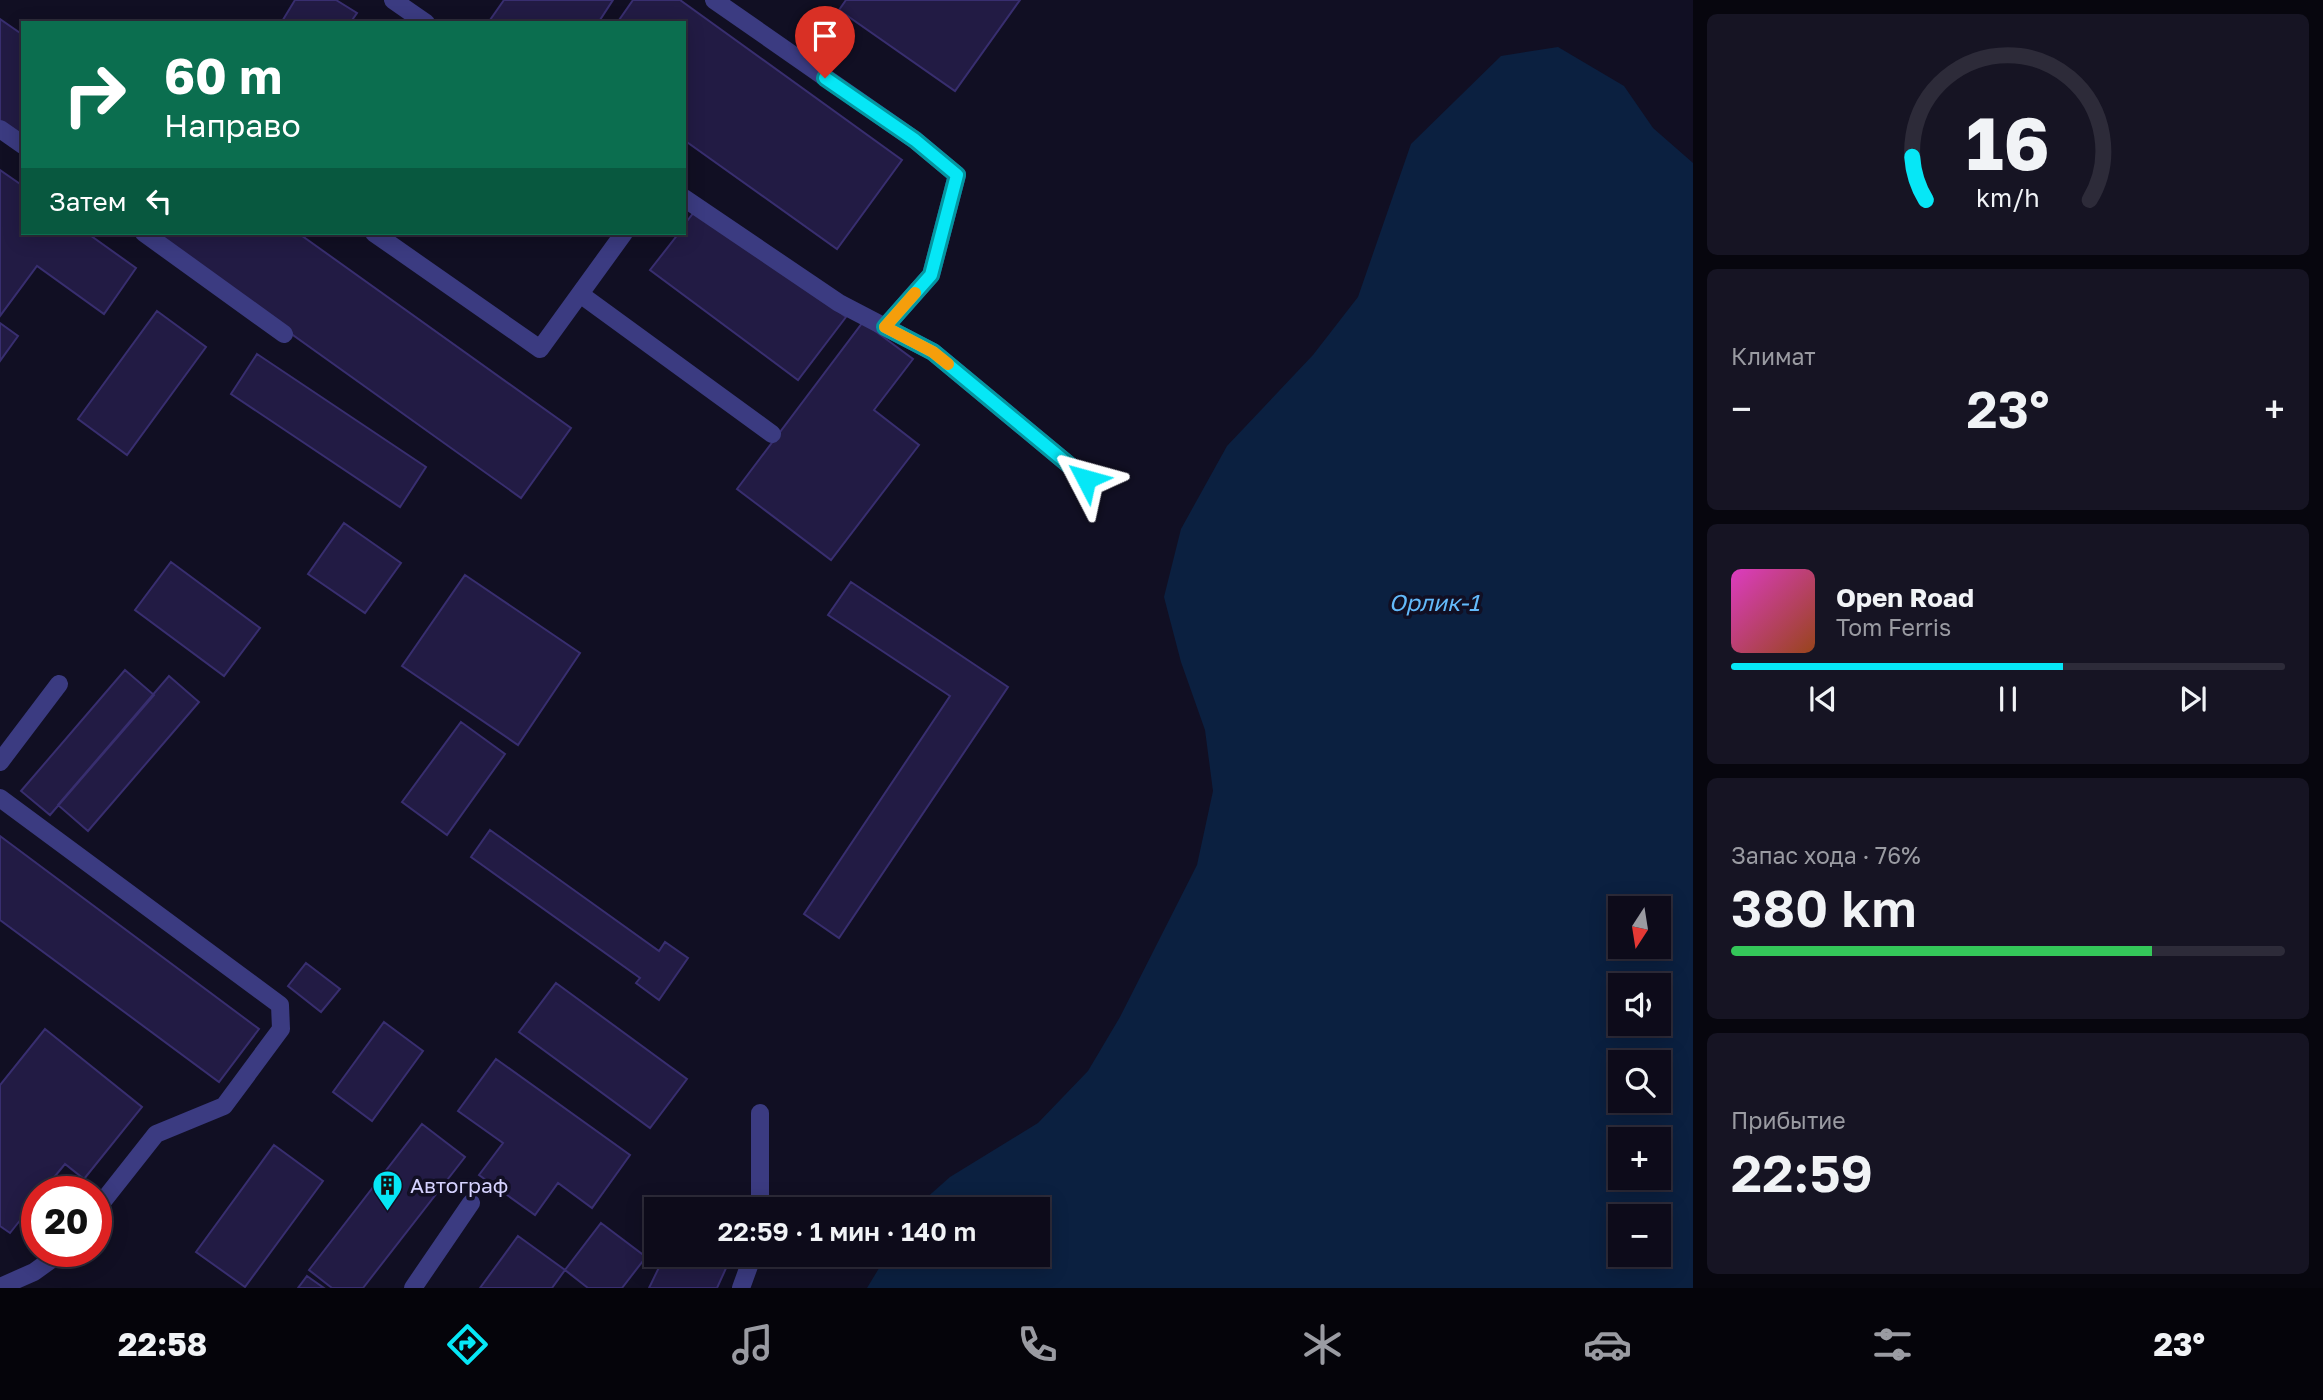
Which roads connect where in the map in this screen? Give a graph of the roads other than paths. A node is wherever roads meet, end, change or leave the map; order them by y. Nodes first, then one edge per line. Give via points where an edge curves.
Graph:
1 (393, 0) edge
2 (714, 0) edge
3 (423, 21) edge
4 (0, 128) edge
5 (21, 144) edge
6 (686, 199) edge
7 (147, 235) edge
8 (377, 235) edge
9 (623, 235) edge
10 (580, 295) junction
11 (885, 327) junction
12 (284, 334) dead end
13 (772, 434) dead end
14 (1086, 479) dead end
15 (59, 684) dead end
16 (0, 762) edge
17 (0, 798) edge
18 (760, 1113) dead end
19 (112, 1190) edge
20 (760, 1197) edge
21 (471, 1203) dead end
22 (41, 1267) edge
23 (749, 1267) edge
24 (0, 1287) edge
25 (413, 1288) edge
26 (741, 1288) edge

1 - 3 street
2 - 11 street via 915,140 957,175 931,275
4 - 5 street
6 - 11 street via 839,303
7 - 12 street
8 - 10 street via 540,349
9 - 10 street
10 - 13 street
11 - 14 street via 933,352
15 - 16 street
17 - 19 street via 280,1005 281,1029 224,1106 156,1134
18 - 20 street
21 - 25 street
22 - 24 street
23 - 26 street

